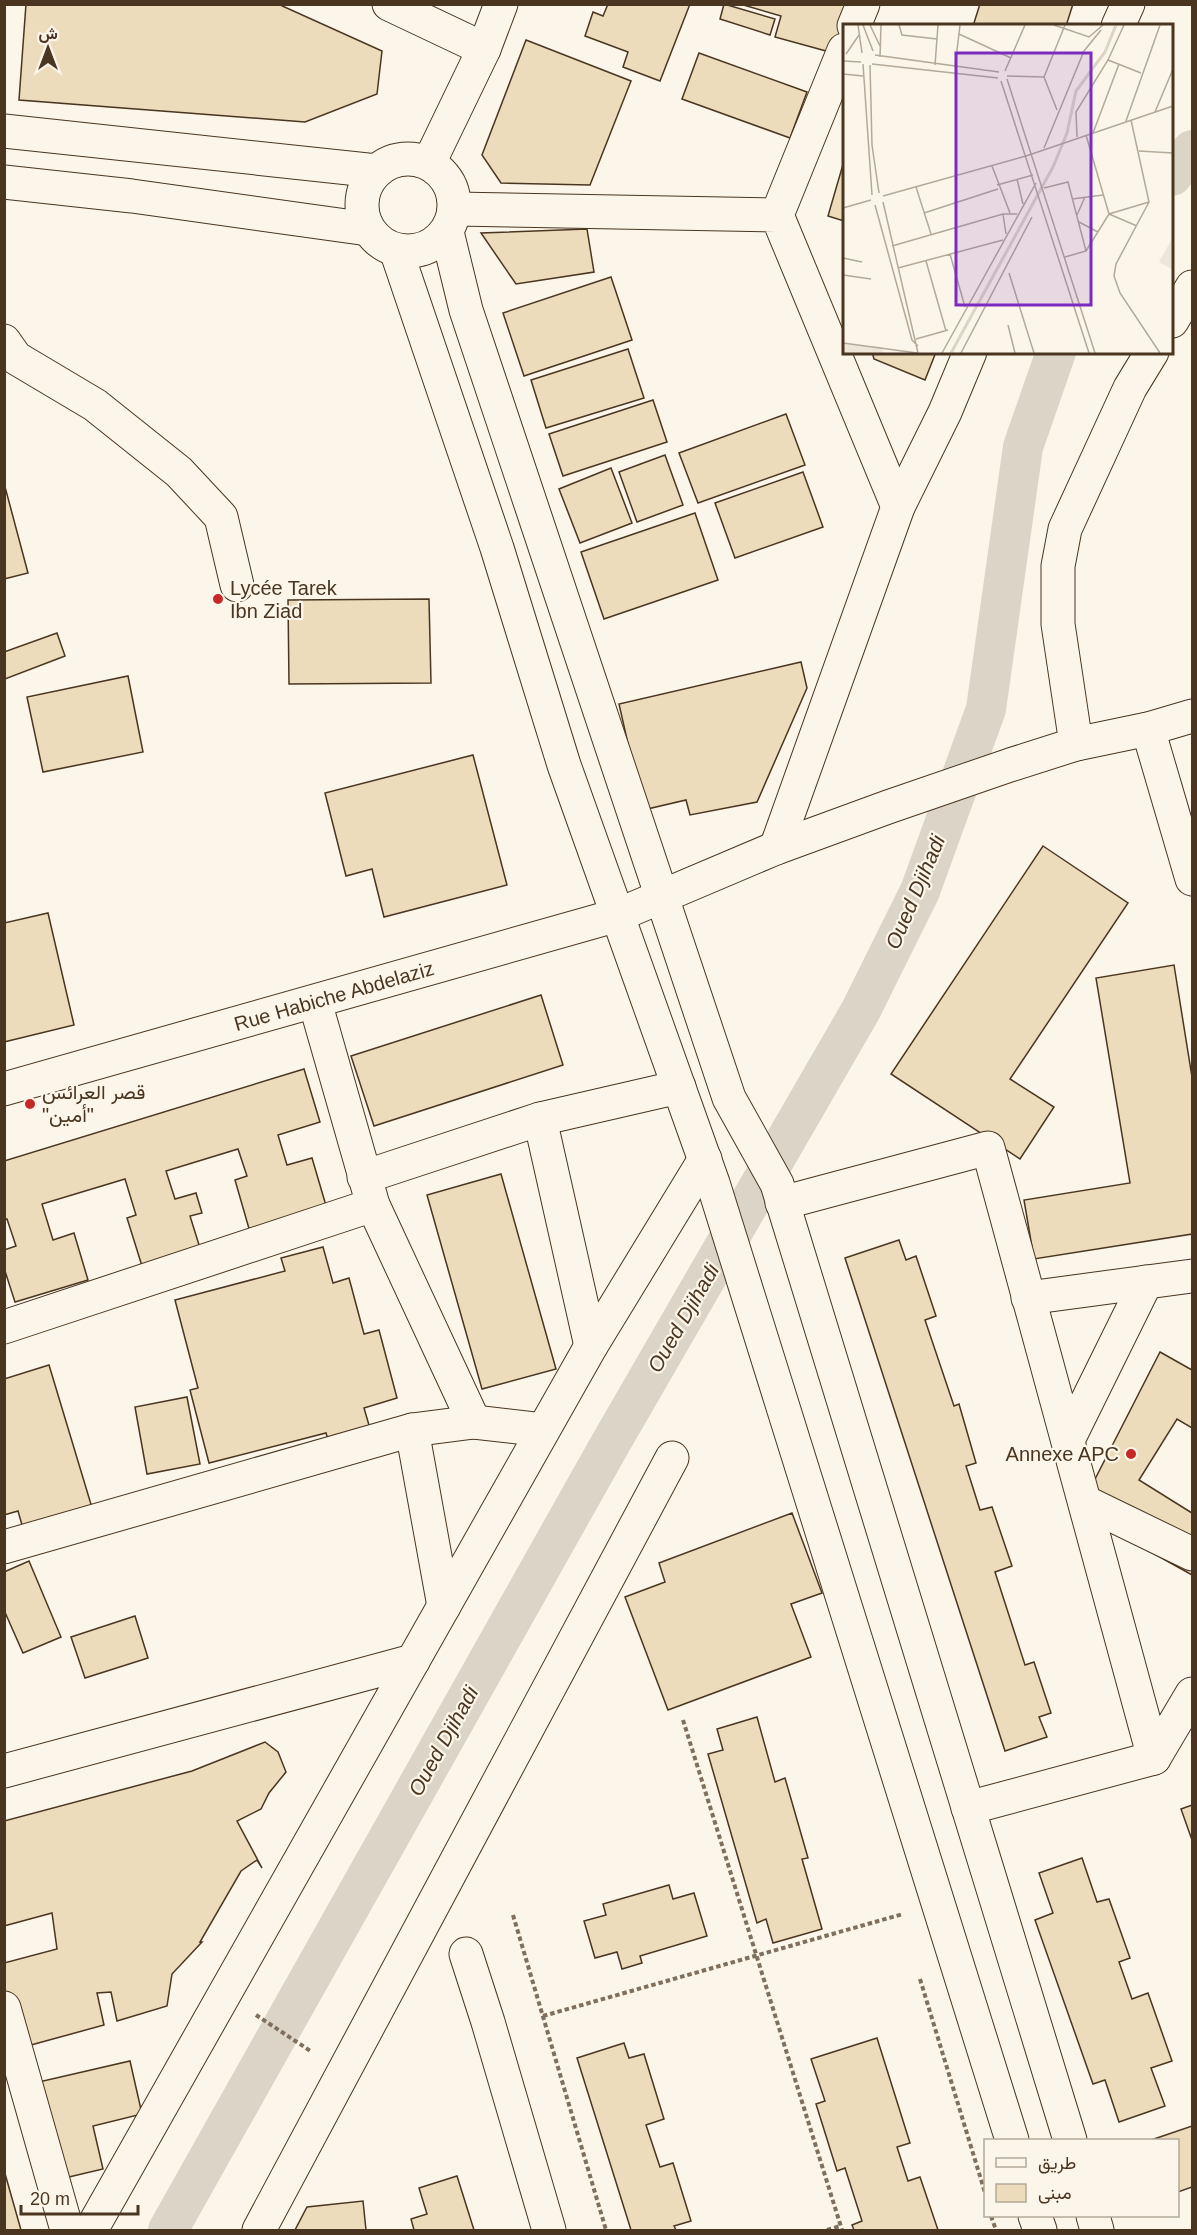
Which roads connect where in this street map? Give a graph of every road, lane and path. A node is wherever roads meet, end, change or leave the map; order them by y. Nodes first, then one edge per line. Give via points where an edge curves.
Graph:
1 (390, 4) edge
2 (501, 4) edge
3 (863, 4) edge
4 (1128, 4) edge
5 (855, 24) edge
6 (1119, 24) edge
7 (484, 49) junction
8 (843, 52) edge
9 (4, 131) edge
10 (429, 163) junction
11 (377, 171) junction
12 (4, 182) edge
13 (777, 215) junction
14 (451, 220) junction
15 (368, 229) junction
16 (396, 250) junction
17 (1192, 287) edge
18 (1173, 319) edge
19 (4, 341) edge
20 (969, 354) edge
21 (1151, 354) edge
22 (898, 507) junction
23 (237, 585) dead end
24 (1192, 716) edge
25 (1148, 729) junction
26 (1076, 744) junction
27 (776, 848) junction
28 (1192, 879) edge
29 (662, 895) junction
30 (618, 915) junction
31 (315, 1002) junction
32 (679, 1087) junction
33 (4, 1089) edge
34 (540, 1119) junction
35 (709, 1171) junction
36 (368, 1191) junction
37 (779, 1194) junction
38 (1191, 1278) edge
39 (1146, 1282) junction
40 (1028, 1298) junction
41 (4, 1327) edge
42 (591, 1346) junction
43 (474, 1422) junction
44 (412, 1430) junction
45 (543, 1430) junction
46 (1068, 1440) junction
47 (672, 1458) dead end
48 (1085, 1502) junction
49 (4, 1547) edge
50 (1192, 1554) edge
51 (444, 1606) junction
52 (413, 1662) junction
53 (1192, 1694) edge
54 (683, 1720) dead end
55 (1154, 1758) junction
56 (4, 1771) edge
57 (968, 1808) junction
58 (938, 1903) junction
59 (900, 1914) junction
60 (513, 1916) dead end
61 (904, 1925) dead end
62 (466, 1954) dead end
63 (758, 1955) junction
64 (917, 1971) dead end
65 (4, 2008) edge
66 (543, 2016) junction
67 (262, 2019) dead end
68 (315, 2054) dead end
69 (1012, 2139) edge
70 (1070, 2139) edge
71 (984, 2189) edge
72 (841, 2228) edge
73 (67, 2230) edge
74 (91, 2230) edge
75 (259, 2230) edge
76 (549, 2230) edge
77 (606, 2230) edge
78 (827, 2230) edge

1 - 7 street
2 - 7 street
3 - 5 street
4 - 6 street
7 - 10 street
8 - 13 street
9 - 11 street
10 - 11 street via 402,159
10 - 14 street via 443,174 453,190
11 - 15 street via 368,181 362,205
12 - 15 street
13 - 14 street
13 - 22 street
14 - 16 street via 433,245 415,252
14 - 29 street via 466,310
15 - 16 street via 380,242
16 - 30 street via 497,548 564,765
17 - 18 street
19 - 23 street via 15,358 94,405 179,472 221,517
20 - 22 street
21 - 26 street via 1130,388 1065,530 1058,567 1058,624
22 - 27 street
24 - 25 street, Rue Habiche Abdelaziz
25 - 26 street, Rue Habiche Abdelaziz
25 - 28 street
26 - 27 street, Rue Habiche Abdelaziz
27 - 29 street, Rue Habiche Abdelaziz
29 - 30 street, Rue Habiche Abdelaziz
29 - 37 street via 729,1098
30 - 31 street, Rue Habiche Abdelaziz
30 - 32 street
31 - 33 street, Rue Habiche Abdelaziz
31 - 36 street
32 - 34 street
32 - 35 street
34 - 36 street
34 - 42 street
35 - 42 street
35 - 58 street
36 - 41 street
36 - 43 street
37 - 40 street via 988,1148
37 - 57 street
38 - 39 street
39 - 40 street
39 - 46 street
40 - 46 street
42 - 45 street
43 - 44 street
43 - 45 street
44 - 49 street
44 - 51 street
45 - 51 street
46 - 48 street
47 - 75 street
48 - 50 street
48 - 55 street
51 - 52 street
52 - 56 street
52 - 74 street
53 - 55 street
54 - 63 path
55 - 57 street
57 - 70 street
58 - 59 path
58 - 69 street
59 - 61 path
59 - 63 path
60 - 66 path
62 - 76 street
63 - 66 path
63 - 72 path
64 - 71 path
65 - 73 street
66 - 77 path
67 - 68 path
72 - 78 path

